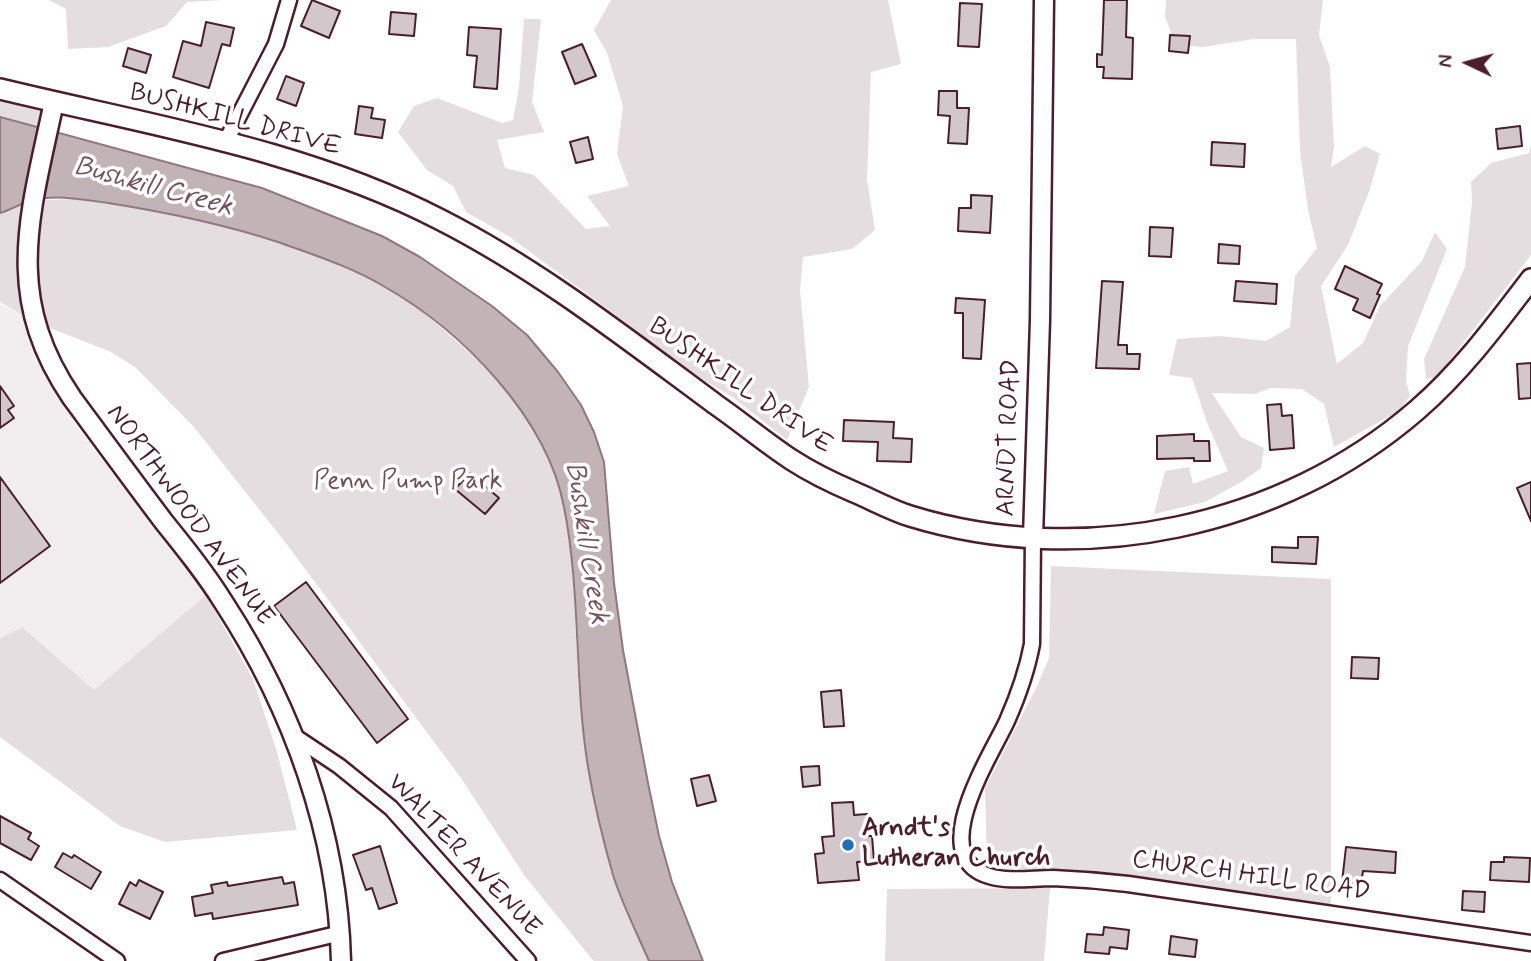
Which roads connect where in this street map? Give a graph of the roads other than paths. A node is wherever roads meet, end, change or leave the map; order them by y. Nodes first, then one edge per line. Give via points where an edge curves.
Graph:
1 (289, 0) edge
2 (1044, 0) edge
3 (0, 89) edge
4 (54, 102) junction
5 (226, 141) junction
6 (1531, 279) edge
7 (1033, 537) junction
8 (294, 736) junction
9 (968, 862) joint
10 (0, 880) edge
11 (341, 933) junction
12 (1531, 943) edge
13 (117, 961) edge
14 (223, 961) edge
15 (341, 961) edge
16 (528, 961) edge

1 - 5 street via 276,44
2 - 7 street, ARNDT ROAD
3 - 4 main road, BUSHKILL DRIVE
4 - 5 main road, BUSHKILL DRIVE
4 - 8 street, NORTHWOOD AVENUE via 28,250 27,284 46,355 223,601 270,681
5 - 7 main road, BUSHKILL DRIVE via 346,178 427,213 504,254 794,461 834,483 929,521
6 - 7 main road, BUSHKILL DRIVE via 1472,354 1416,411 1344,462 1295,489 1161,531 1130,536
7 - 9 street, ARNDT ROAD via 1029,661 1016,701 967,806 962,833
8 - 11 street, NORTHWOOD AVENUE via 329,852
8 - 16 street, WALTER AVENUE via 391,808
9 - 12 street, CHURCH HILL ROAD via 980,873 999,878 1128,884
10 - 13 street
11 - 14 street
11 - 15 street, NORTHWOOD AVENUE

